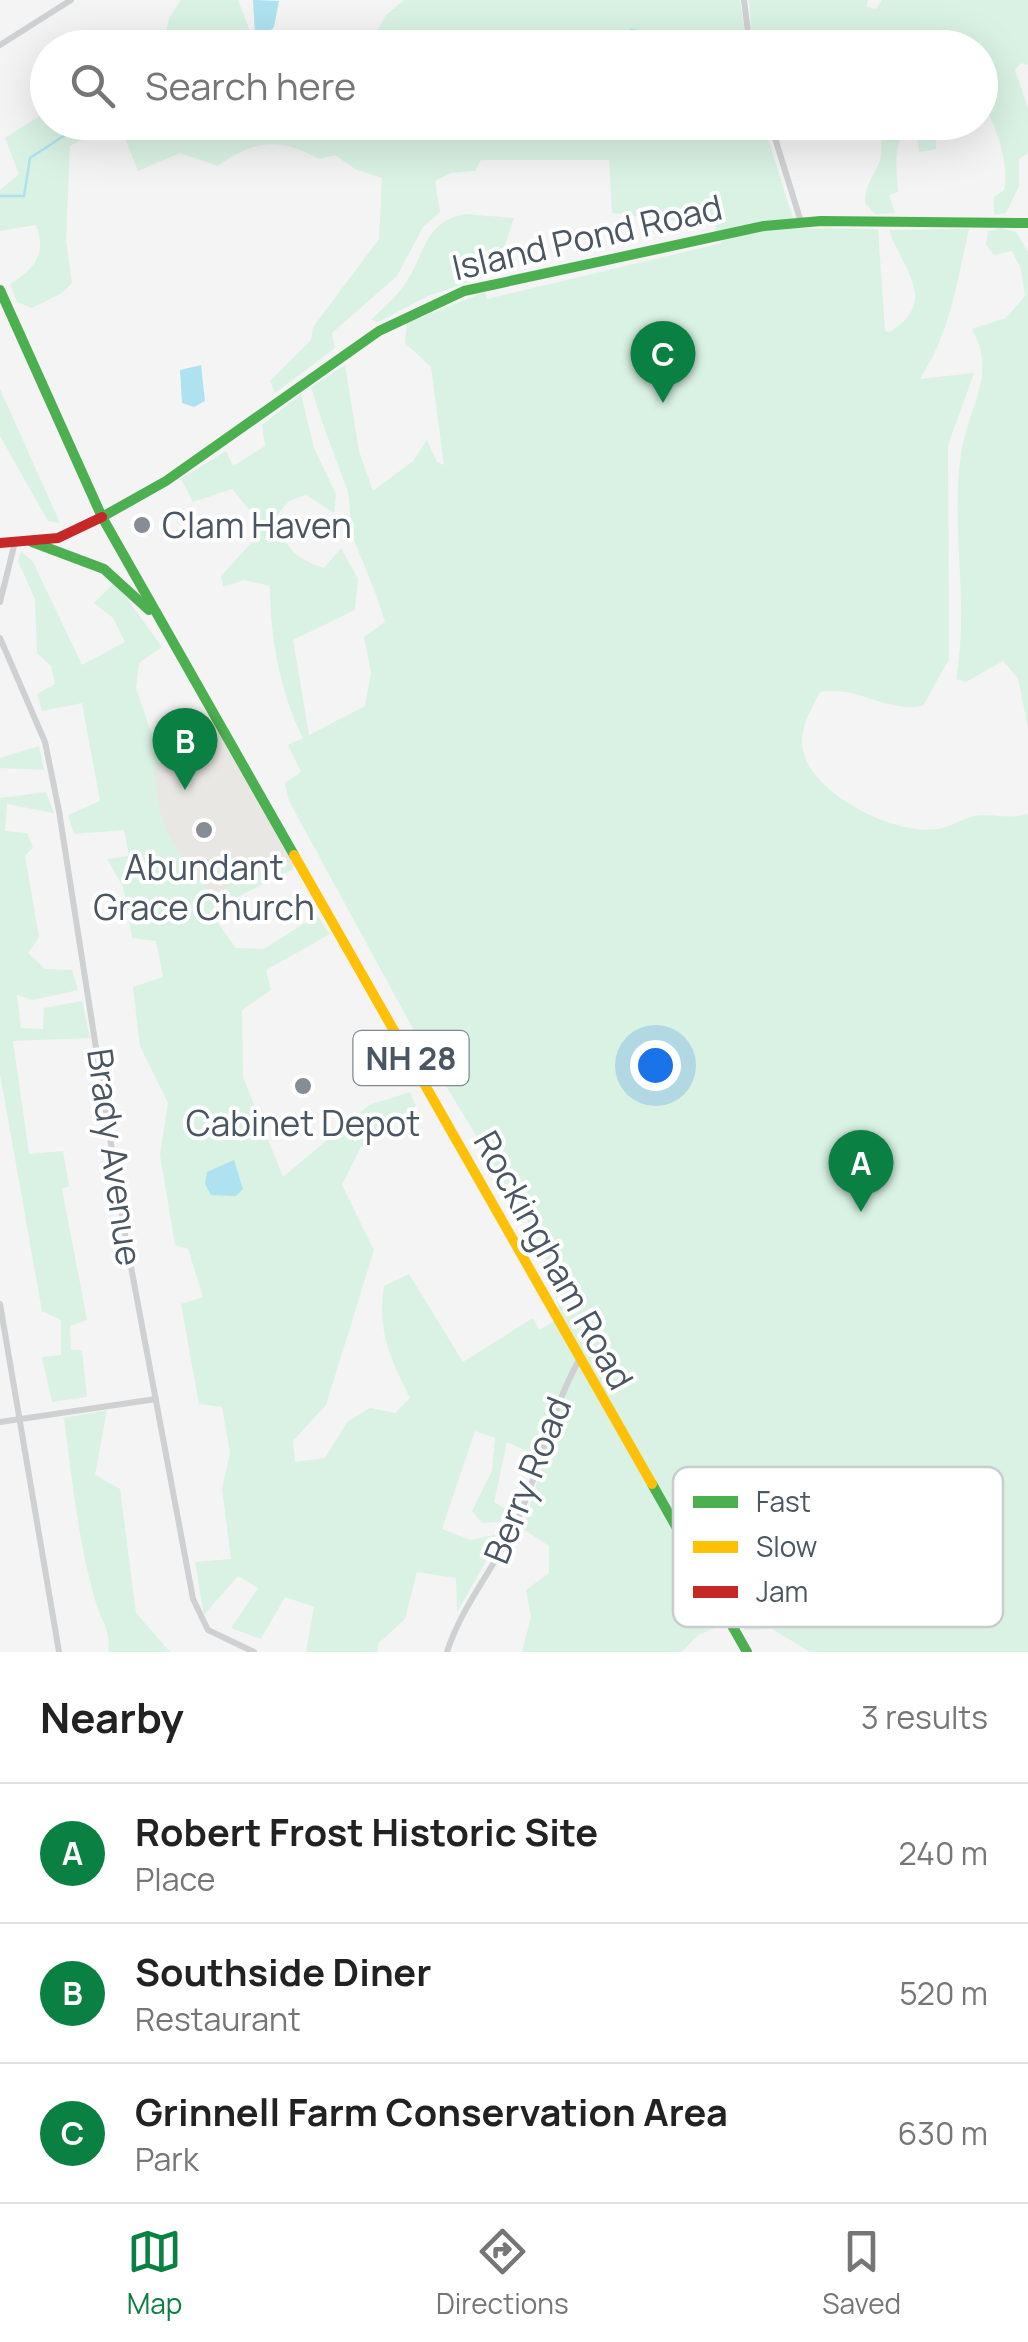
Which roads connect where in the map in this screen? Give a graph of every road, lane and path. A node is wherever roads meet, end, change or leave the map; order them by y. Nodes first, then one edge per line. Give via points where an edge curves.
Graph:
1 (71, 0) edge
2 (744, 0) edge
3 (748, 30) edge
4 (0, 45) edge
5 (776, 140) edge
6 (802, 222) junction
7 (1028, 223) edge
8 (0, 290) edge
9 (102, 518) junction
10 (0, 542) edge
11 (15, 542) junction
12 (32, 542) junction
13 (0, 602) edge
14 (167, 631) junction
15 (0, 638) edge
16 (0, 1304) edge
17 (579, 1360) junction
18 (156, 1399) junction
19 (20, 1419) junction
20 (0, 1422) edge
21 (673, 1522) edge
22 (734, 1627) edge
23 (59, 1652) edge
24 (254, 1652) edge
25 (447, 1652) edge
26 (748, 1652) edge

1 - 4 street
2 - 3 street
5 - 6 street
6 - 7 main road, Island Pond Road
6 - 9 main road, Island Pond Road via 532,274 433,303 345,352 166,482
8 - 9 main road, Rockingham Road
9 - 12 main road, NH 28 via 67,536
9 - 14 main road, Rockingham Road / NH 28
10 - 11 main road, NH 28
11 - 12 main road, NH 28
11 - 13 street
12 - 14 main road, NH 28 via 114,576
14 - 17 main road, Rockingham Road / NH 28
15 - 18 street, Brady Avenue via 50,765
16 - 19 street
17 - 21 main road, Rockingham Road / NH 28
17 - 25 street, Berry Road via 518,1518
18 - 19 street
18 - 24 street, Brady Avenue via 196,1610 215,1634
19 - 20 street
19 - 23 street
22 - 26 main road, Rockingham Road / NH 28

